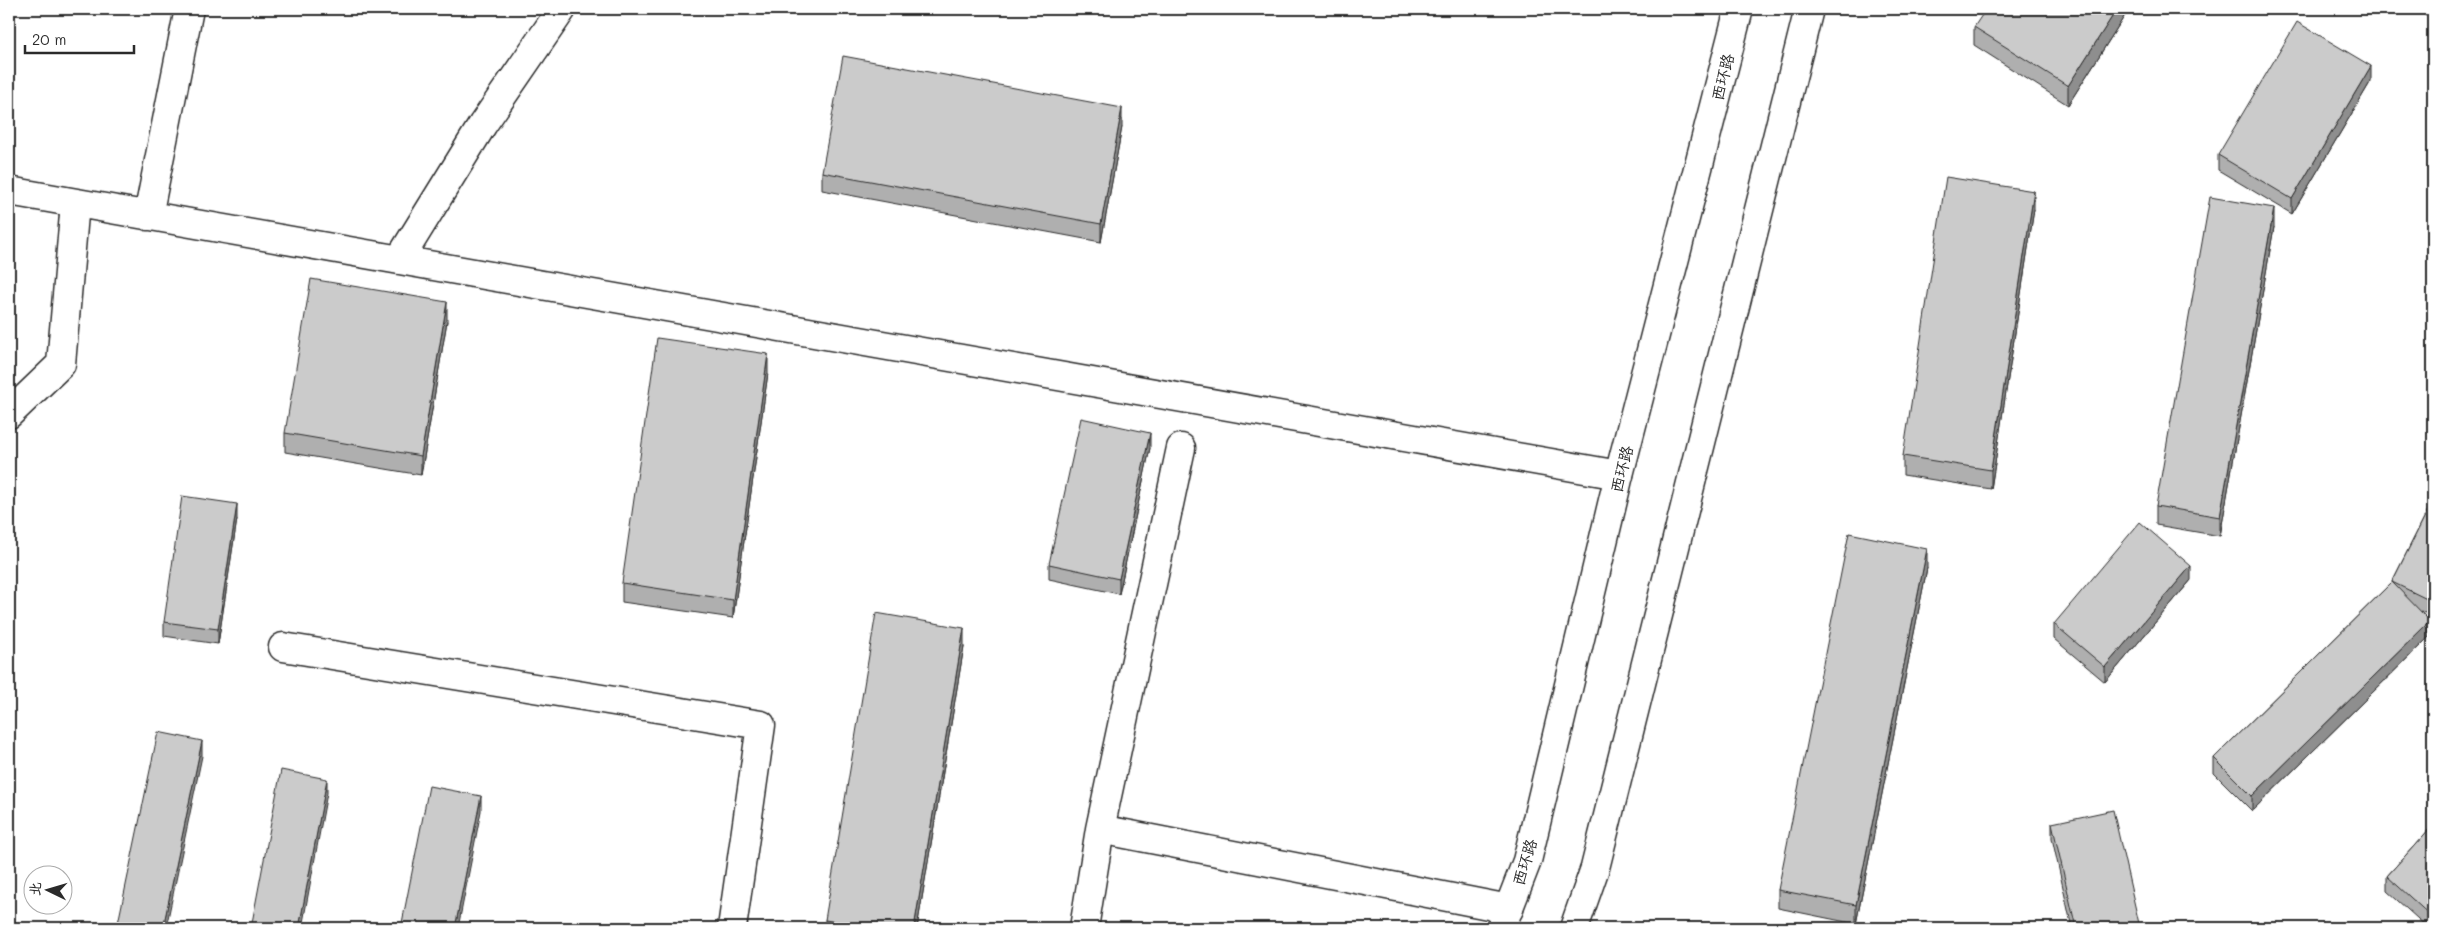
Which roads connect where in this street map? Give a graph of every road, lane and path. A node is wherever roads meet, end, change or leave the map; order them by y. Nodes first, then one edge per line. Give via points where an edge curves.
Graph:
1 (189, 9) edge
2 (562, 9) edge
3 (1739, 9) edge
4 (1809, 9) edge
5 (9, 191) edge
6 (75, 203) junction
7 (148, 216) junction
8 (399, 260) junction
9 (9, 414) edge
10 (1181, 448) dead end
11 (1619, 474) junction
12 (283, 647) dead end
13 (1100, 829) junction
14 (1505, 919) edge
15 (732, 928) edge
16 (1084, 928) edge
17 (1574, 928) edge

1 - 7 street
2 - 8 street via 483,124
3 - 11 street, 西环路
4 - 17 street via 1595,868
5 - 6 street
6 - 7 street
6 - 9 street via 61,364
7 - 8 street
8 - 11 street
10 - 13 street
11 - 14 street, 西环路 via 1527,861
12 - 15 street via 761,725
13 - 14 street
13 - 16 street

